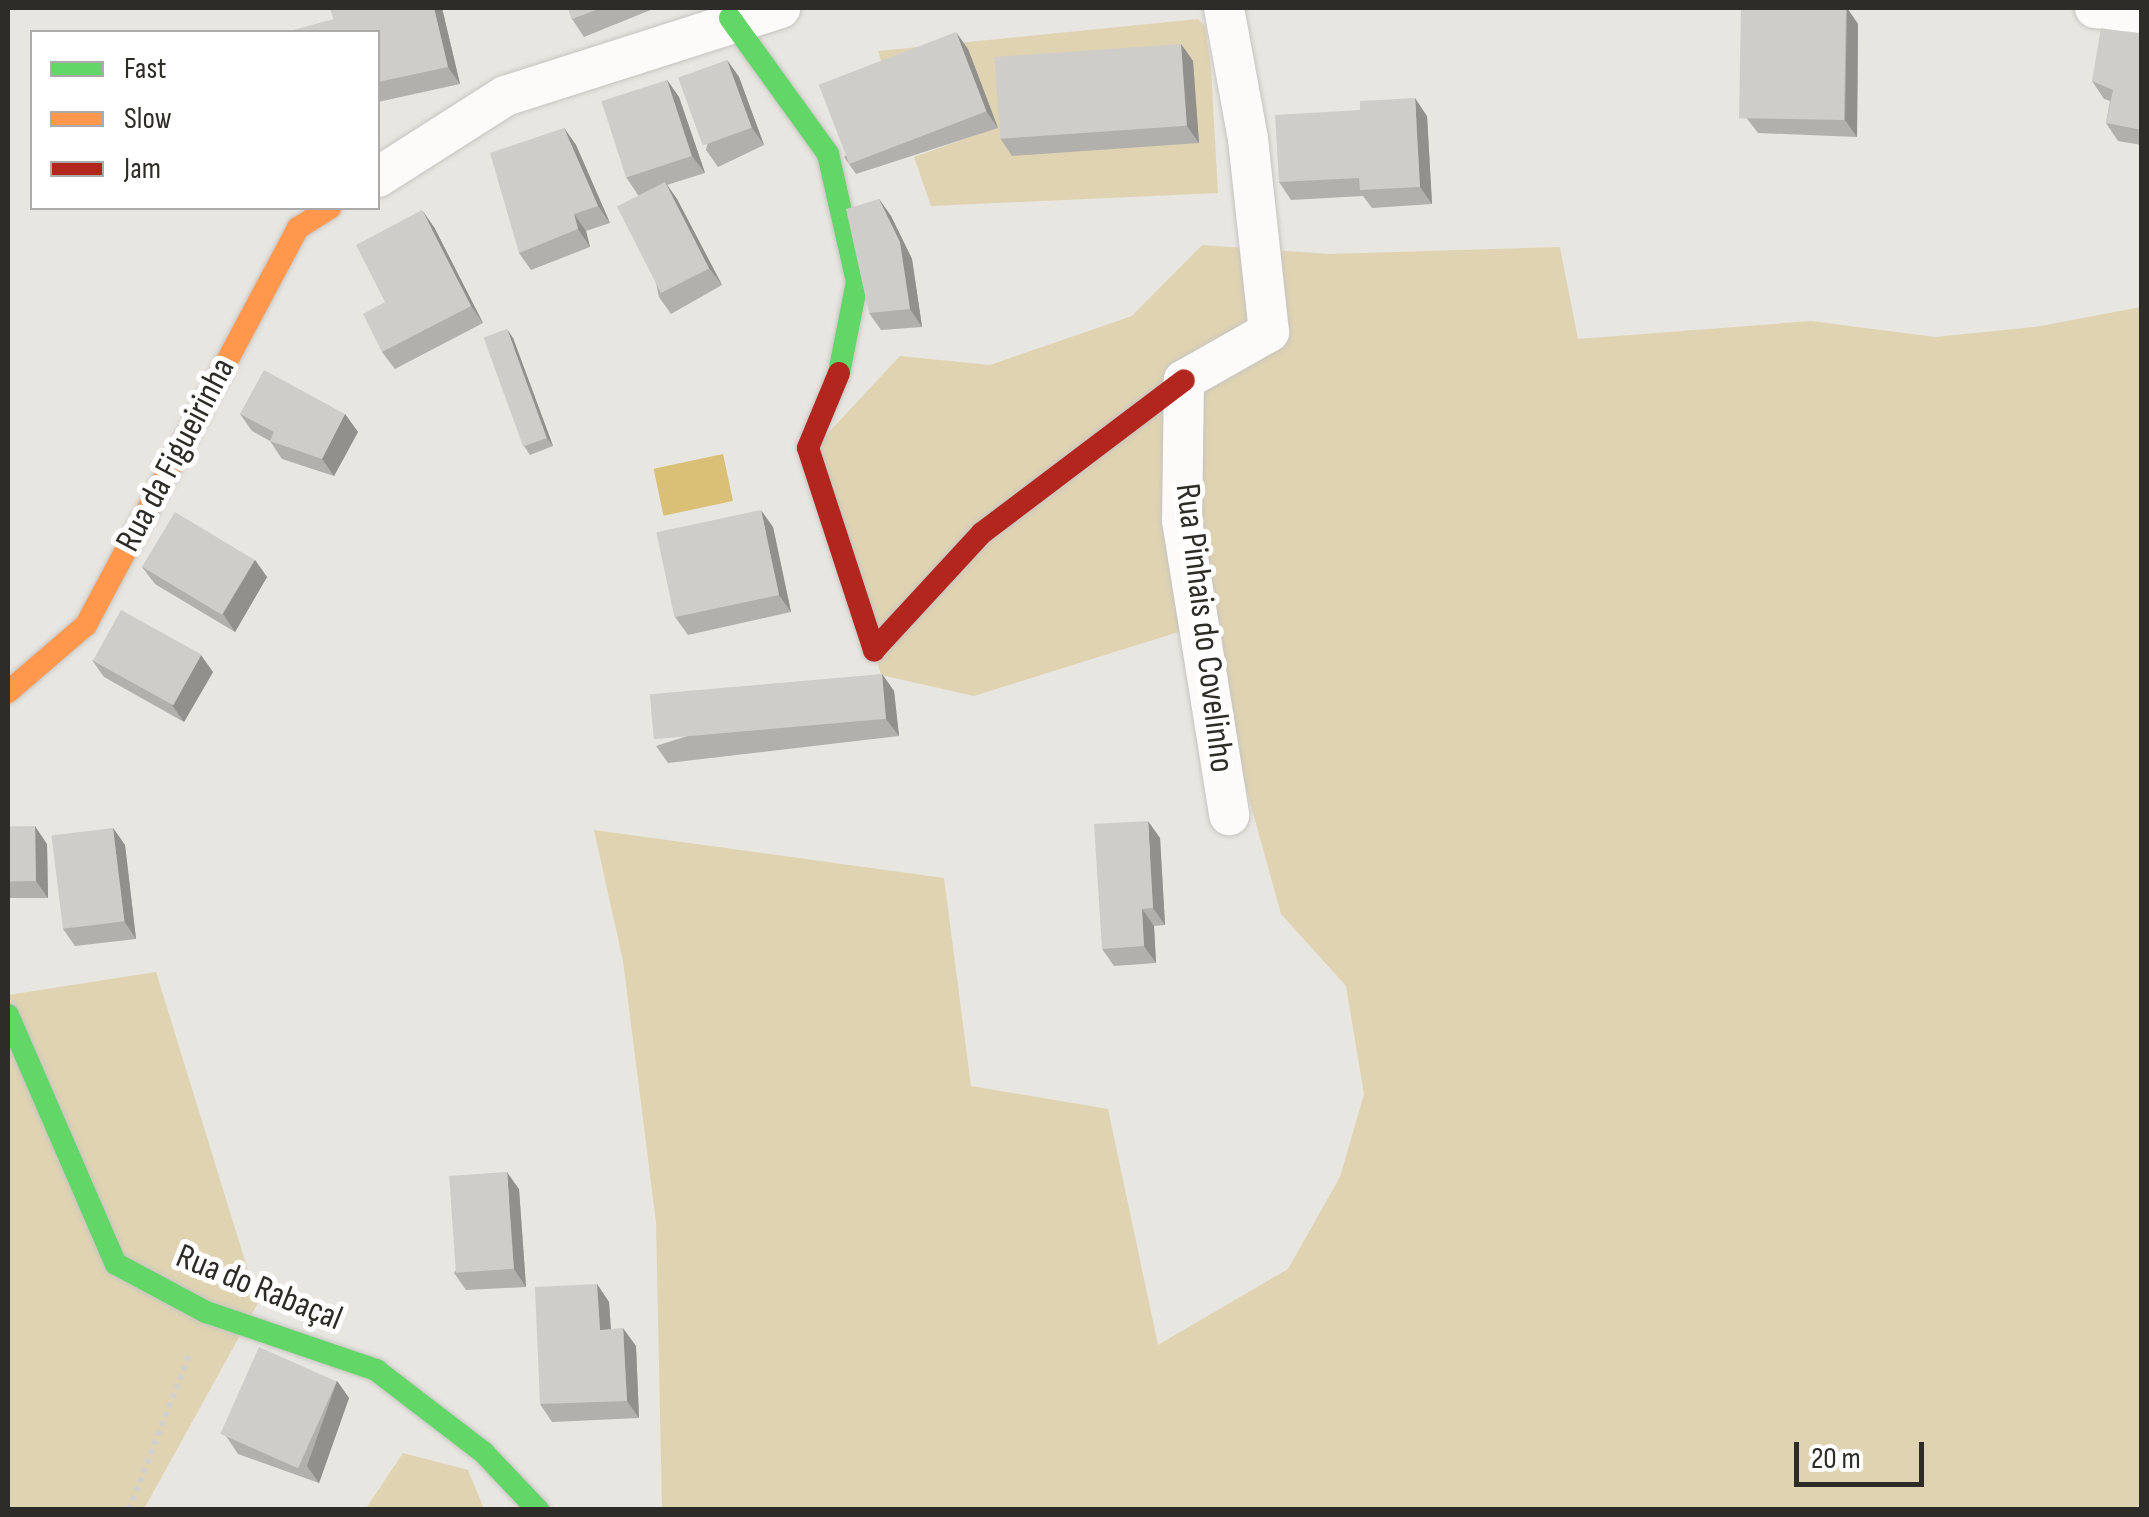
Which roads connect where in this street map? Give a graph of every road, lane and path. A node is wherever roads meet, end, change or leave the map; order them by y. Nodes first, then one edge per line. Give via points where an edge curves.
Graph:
1 (780, 8) edge
2 (1224, 8) edge
3 (2095, 8) edge
4 (2142, 13) edge
5 (730, 18) junction
6 (380, 176) edge
7 (327, 210) edge
8 (1184, 380) junction
9 (8, 692) edge
10 (1229, 815) dead end
11 (8, 1015) edge
12 (206, 1312) junction
13 (129, 1510) edge
14 (538, 1510) edge

1 - 5 street
2 - 8 street via 1248,139 1269,332
3 - 4 street
5 - 6 street via 504,96
5 - 8 street via 828,154 857,282 845,359 808,448 874,650 982,533
7 - 9 street, Rua da Figueirinha via 298,228 86,625
8 - 10 street, Rua Pinhais do Covelinho via 1182,520
11 - 12 street, Rua do Rabaçal via 116,1264
12 - 13 path
12 - 14 street, Rua do Rabaçal via 376,1370 484,1453

